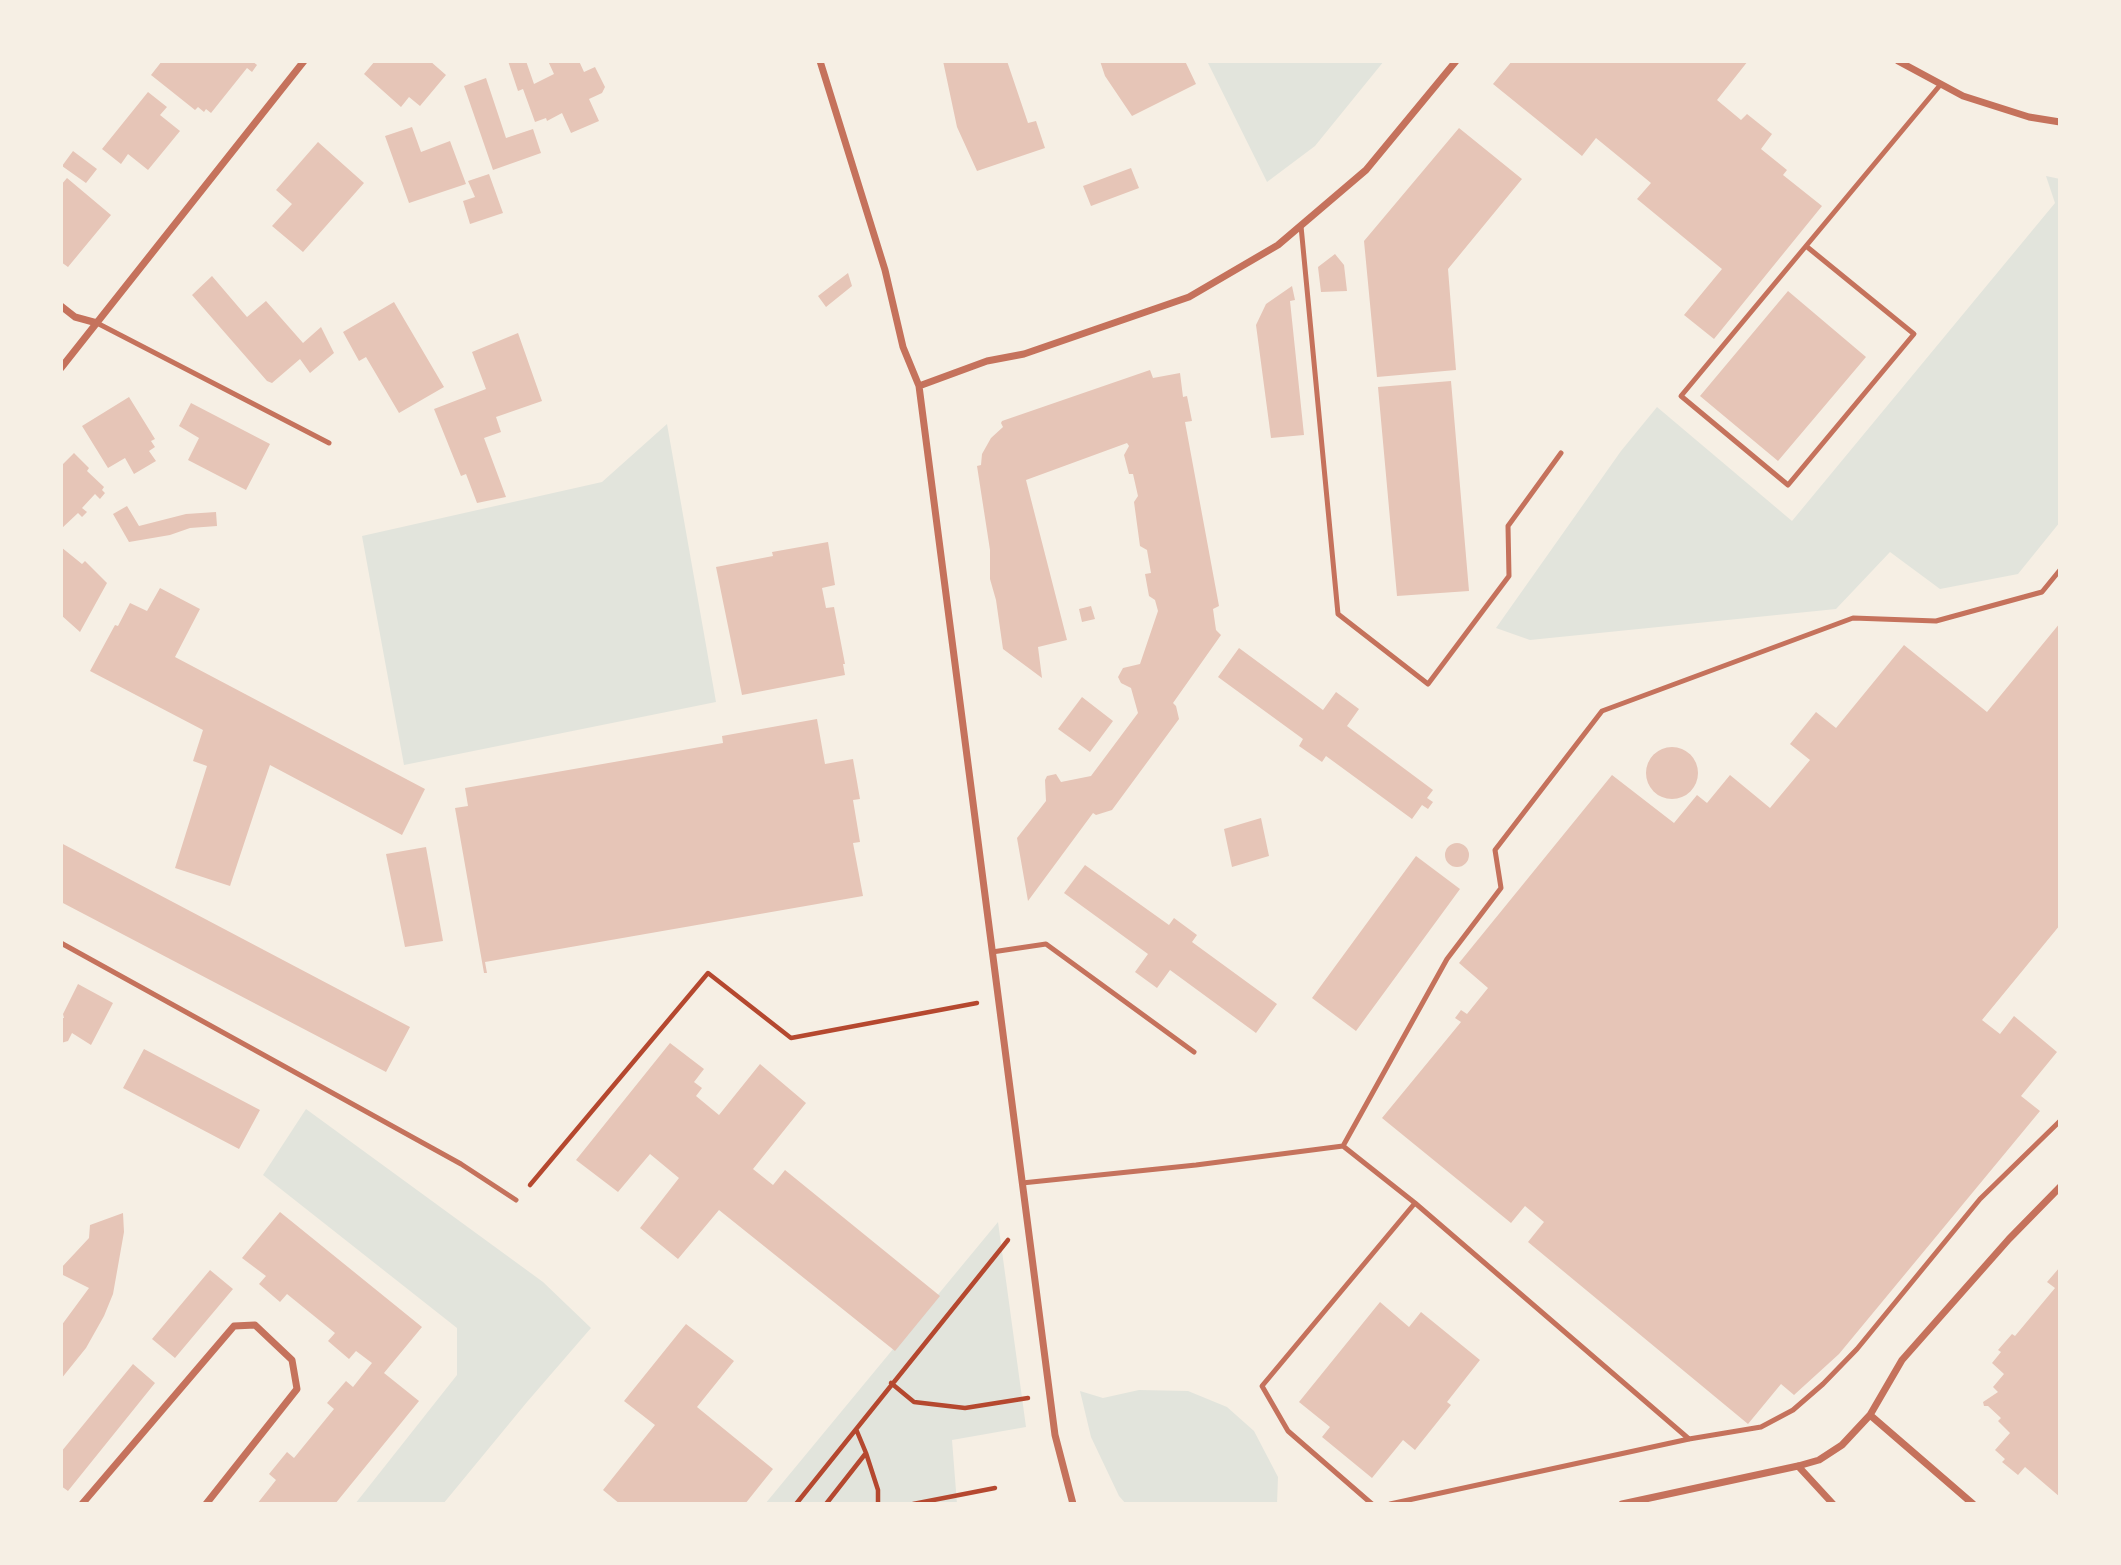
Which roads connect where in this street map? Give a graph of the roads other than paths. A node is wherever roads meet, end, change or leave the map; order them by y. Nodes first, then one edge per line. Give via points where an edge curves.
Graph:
1 (304, 61) edge
2 (820, 61) edge
3 (1456, 61) edge
4 (1898, 61) edge
5 (1941, 85) junction
6 (2060, 122) edge
7 (1301, 226) junction
8 (1806, 246) junction
9 (61, 306) edge
10 (97, 323) junction
11 (61, 368) edge
12 (919, 386) junction
13 (329, 443) dead end
14 (1561, 453) dead end
15 (2060, 570) edge
16 (61, 943) edge
17 (992, 952) junction
18 (1194, 1052) dead end
19 (2060, 1121) edge
20 (1343, 1146) junction
21 (1022, 1183) junction
22 (2060, 1187) edge
23 (516, 1200) road end
24 (1415, 1203) junction
25 (1870, 1415) junction
26 (1689, 1438) junction
27 (1798, 1466) junction
28 (82, 1504) edge
29 (206, 1504) edge
30 (1073, 1504) edge
31 (1372, 1504) edge
32 (1390, 1504) edge
33 (1622, 1504) edge
34 (1833, 1504) edge
35 (1973, 1504) edge

1 - 10 street
2 - 12 street via 885,270 903,347
3 - 7 street via 1366,170
4 - 5 street
5 - 6 street via 2029,117
5 - 8 lane
7 - 12 street via 1278,245 1189,297
7 - 14 lane via 1338,614 1429,684 1509,576 1508,526
8 - 8 lane via 1681,396 1788,485 1914,334
9 - 10 street via 75,317
10 - 11 street
10 - 13 lane
12 - 17 street
15 - 20 lane via 2042,592 1936,621 1853,618 1602,711 1495,850 1501,888 1447,959
16 - 23 lane via 461,1164
17 - 18 lane via 1046,944
17 - 21 street
19 - 26 lane via 1980,1199 1857,1349 1793,1410 1760,1427
20 - 21 lane
20 - 24 lane
21 - 30 street via 1055,1435
22 - 25 street via 1902,1360
24 - 26 lane
24 - 31 lane via 1262,1386 1289,1430
25 - 27 street via 1842,1445 1819,1460
25 - 35 street
26 - 32 lane
27 - 33 street
27 - 34 street
28 - 29 street via 234,1326 255,1325 292,1360 297,1389

